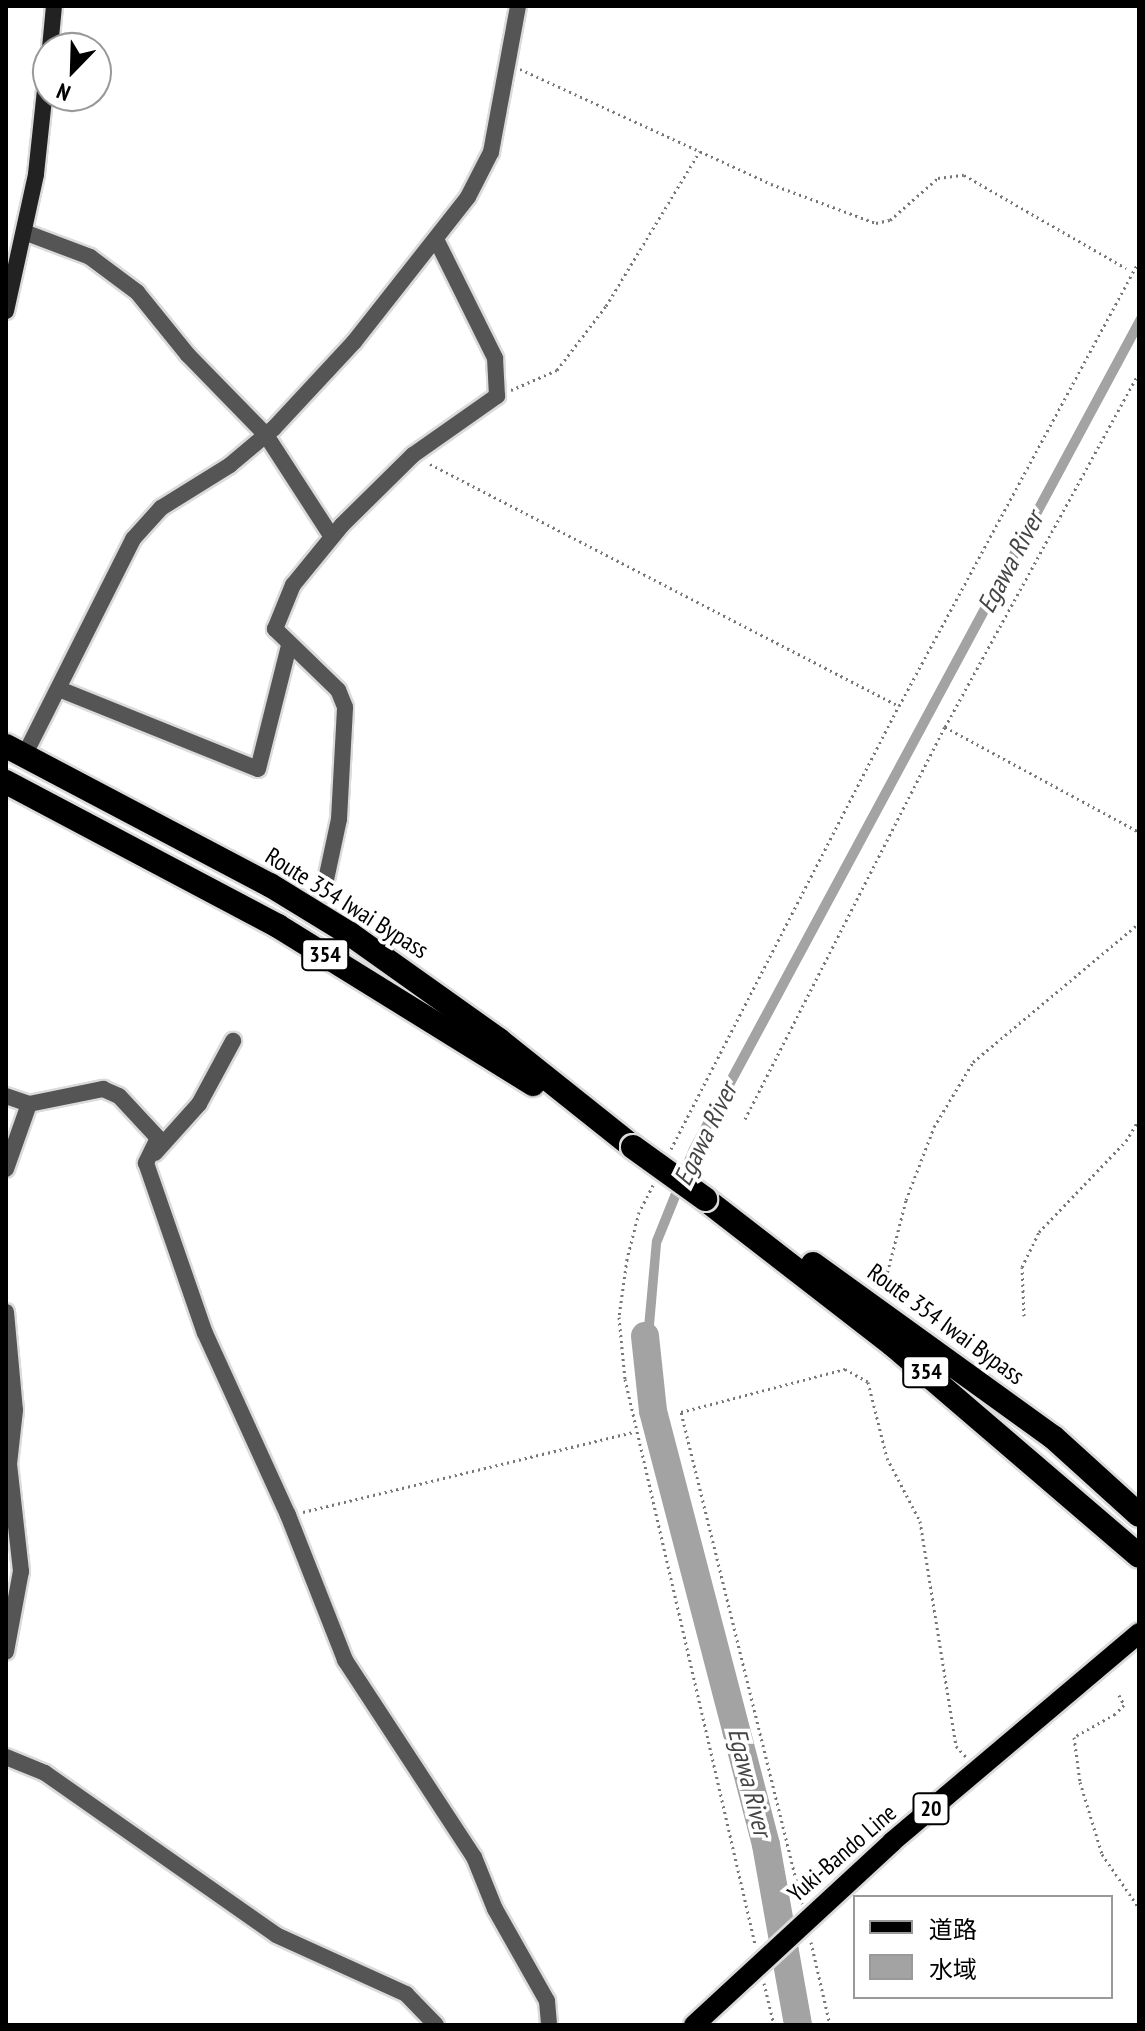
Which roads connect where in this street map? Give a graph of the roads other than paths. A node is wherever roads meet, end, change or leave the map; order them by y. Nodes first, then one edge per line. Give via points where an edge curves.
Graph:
1 (54, 6) edge
2 (518, 6) edge
3 (52, 32) edge
4 (41, 112) edge
5 (24, 232) junction
6 (437, 241) junction
7 (6, 311) edge
8 (266, 435) junction
9 (332, 537) junction
10 (289, 646) junction
11 (59, 689) junction
12 (15, 751) edge
13 (6, 783) edge
14 (324, 889) dead end
15 (233, 1041) dead end
16 (6, 1096) edge
17 (29, 1104) junction
18 (633, 1147) junction
19 (146, 1163) junction
20 (6, 1169) edge
21 (705, 1199) junction
22 (6, 1312) edge
23 (1139, 1515) edge
24 (1139, 1556) edge
25 (1139, 1633) edge
26 (6, 1652) edge
27 (6, 1757) edge
28 (436, 2025) edge
29 (549, 2025) edge
30 (694, 2025) edge

1 - 3 main road
2 - 6 street via 491,152
4 - 5 main road
5 - 7 main road
5 - 8 street via 90,257 137,292 188,355
6 - 8 street via 354,342
6 - 9 street via 495,358 497,396 413,455
8 - 9 street
8 - 11 street via 161,508 133,539
9 - 10 street via 282,602 275,629
10 - 11 street via 258,769
10 - 14 street via 338,690 345,707 339,819
11 - 12 street
12 - 18 highway, Route 354 Iwai Bypass / 354 via 270,885 350,934 488,1032
13 - 18 highway, Route 354 Iwai Bypass / 354 via 278,926
15 - 19 street via 199,1104
16 - 17 street
17 - 19 street via 103,1089 119,1096 158,1138
17 - 20 street
18 - 21 highway, Route 354 Iwai Bypass / 354, bridge
19 - 29 street via 205,1333 288,1515 345,1660 474,1857 495,1909 547,2001
21 - 23 highway, Route 354 Iwai Bypass / 354 via 791,1249 928,1343 1053,1437
21 - 24 highway, Route 354 Iwai Bypass / 354 via 949,1391
22 - 26 street via 15,1410 9,1464 21,1571
25 - 30 main road, Yuki-Bando Line / 20 via 803,1921
27 - 28 street via 45,1773 276,1935 406,1994

